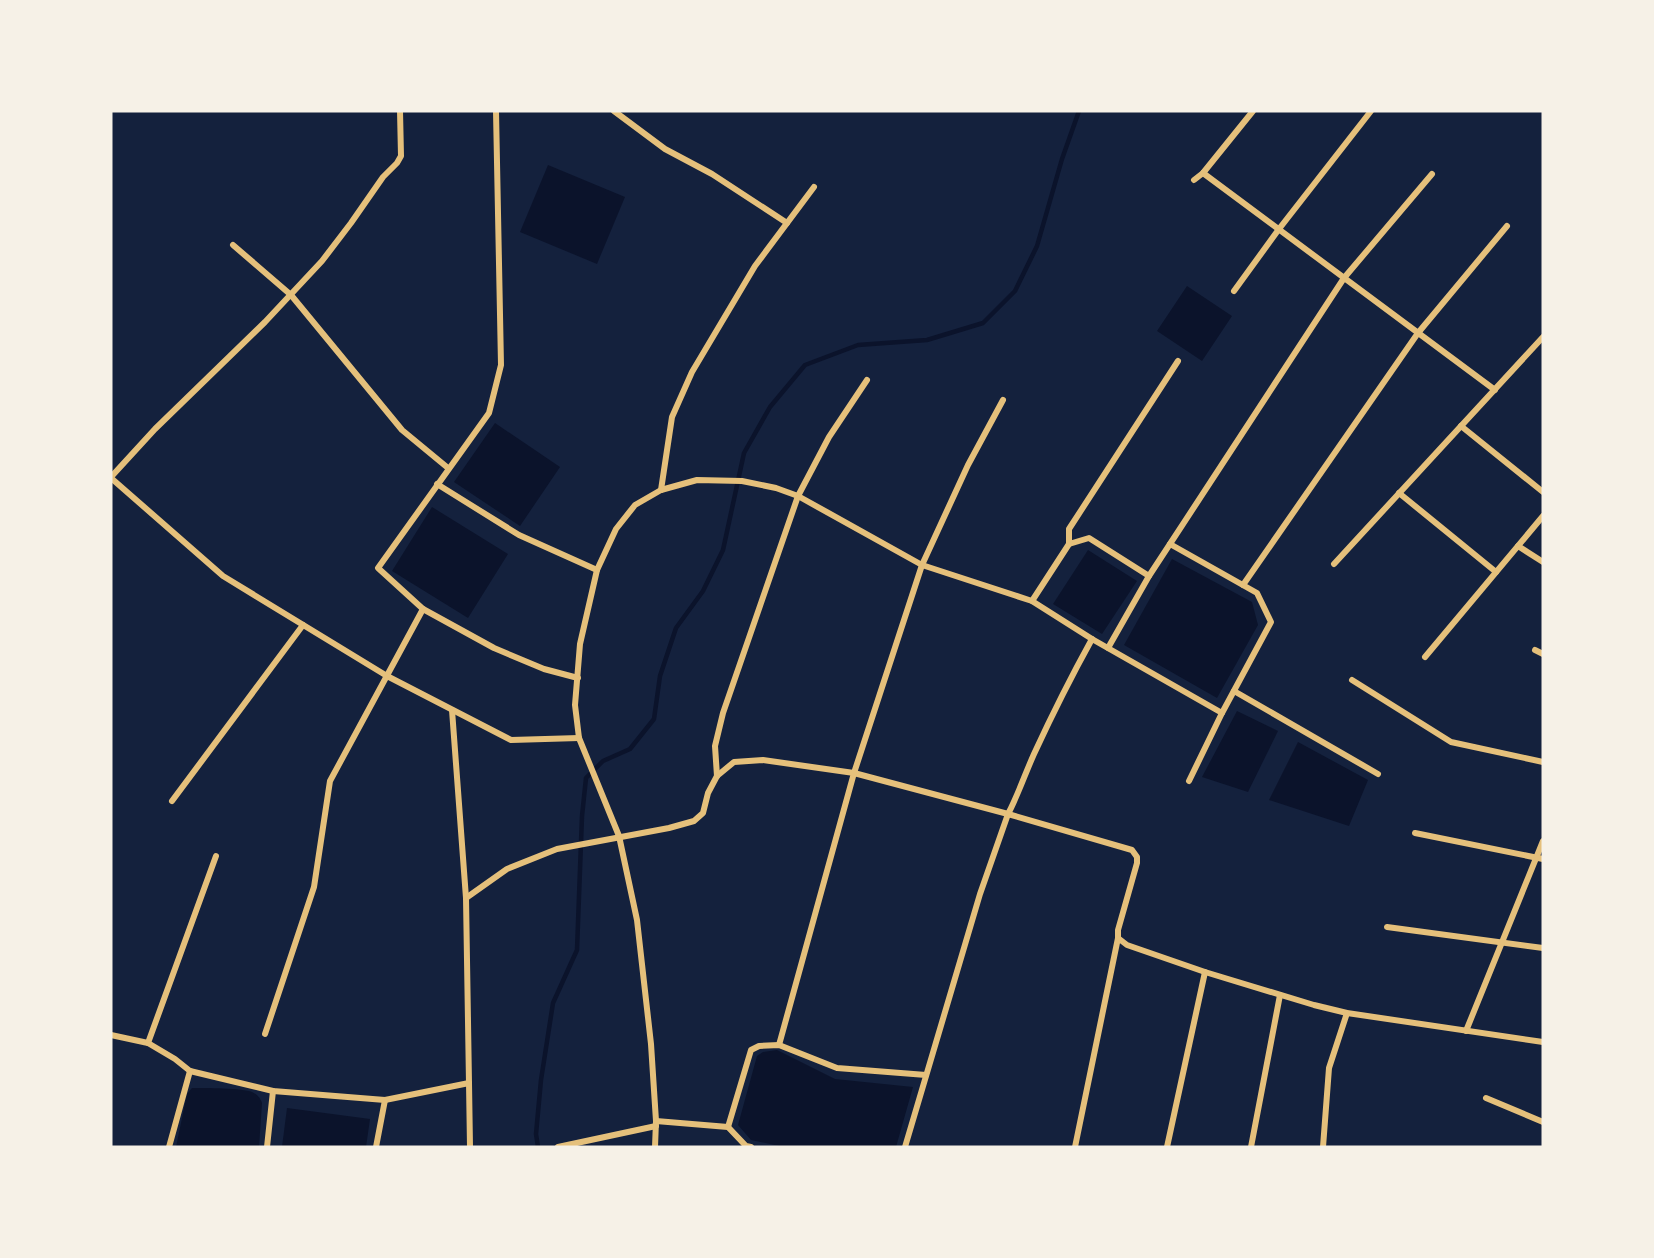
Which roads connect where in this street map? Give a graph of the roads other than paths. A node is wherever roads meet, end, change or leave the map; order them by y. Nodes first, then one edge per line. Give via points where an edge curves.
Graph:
1 (400, 111) edge
2 (496, 111) edge
3 (614, 111) edge
4 (1253, 111) edge
5 (1371, 111) edge
6 (1203, 173) junction
7 (1432, 174) dead end
8 (1194, 180) dead end
9 (814, 187) dead end
10 (787, 223) junction
11 (1507, 226) dead end
12 (1279, 229) junction
13 (233, 245) dead end
14 (1344, 278) junction
15 (1234, 291) dead end
16 (291, 295) junction
17 (1418, 333) junction
18 (1543, 337) edge
19 (1178, 361) dead end
20 (867, 380) dead end
21 (1495, 390) junction
22 (1003, 400) dead end
23 (1461, 426) junction
24 (448, 468) junction
25 (111, 477) edge
26 (437, 484) junction
27 (661, 490) junction
28 (1543, 492) edge
29 (1399, 494) junction
30 (798, 496) junction
31 (1543, 516) edge
32 (1069, 544) junction
33 (1170, 544) junction
34 (1518, 546) junction
35 (1543, 562) edge
36 (1334, 564) dead end
37 (922, 565) junction
38 (597, 570) junction
39 (1496, 572) junction
40 (1149, 576) junction
41 (1243, 585) junction
42 (1032, 601) junction
43 (423, 609) junction
44 (303, 625) junction
45 (1092, 639) junction
46 (1108, 648) junction
47 (1535, 651) dead end
48 (1543, 654) edge
49 (1425, 657) dead end
50 (387, 676) junction
51 (578, 678) junction
52 (1352, 680) dead end
53 (1234, 691) junction
54 (452, 710) junction
55 (1222, 713) junction
56 (579, 738) junction
57 (1543, 762) edge
58 (854, 773) junction
59 (1378, 774) dead end
60 (717, 777) junction
61 (1189, 781) dead end
62 (172, 801) dead end
63 (1008, 814) junction
64 (1415, 833) dead end
65 (619, 836) junction
66 (1543, 841) edge
67 (216, 856) dead end
68 (1540, 858) edge
69 (466, 898) junction
70 (1387, 927) dead end
71 (1118, 938) junction
72 (1502, 942) junction
73 (1543, 948) edge
74 (1205, 972) junction
75 (1280, 995) junction
76 (1347, 1013) junction
77 (1466, 1031) junction
78 (265, 1034) dead end
79 (111, 1035) edge
80 (1543, 1042) edge
81 (148, 1043) junction
82 (779, 1045) junction
83 (190, 1071) junction
84 (926, 1075) junction
85 (469, 1083) junction
86 (273, 1091) junction
87 (1486, 1098) dead end
88 (385, 1100) junction
89 (1543, 1122) edge
90 (656, 1123) junction
91 (728, 1127) junction
92 (169, 1147) edge
93 (267, 1147) edge
94 (376, 1147) edge
95 (470, 1147) edge
96 (558, 1147) edge
97 (655, 1147) edge
98 (748, 1147) edge
99 (905, 1147) edge
100 (1075, 1147) edge
101 (1167, 1147) edge
102 (1251, 1147) edge
103 (1323, 1147) edge

1 - 16 street via 401,156 397,163
2 - 24 street via 501,365 489,413
3 - 10 street via 665,149
4 - 6 street
5 - 12 street
6 - 8 street
6 - 12 street
7 - 14 street
9 - 10 street
10 - 27 street via 755,266 692,372 672,417
11 - 17 street
12 - 14 street
12 - 15 street
13 - 16 street
14 - 17 street
14 - 33 street
16 - 24 street via 402,430
16 - 25 street
17 - 21 street
17 - 41 street
18 - 21 street
19 - 32 street via 1069,529
20 - 30 street
21 - 23 street
22 - 37 street
23 - 28 street
23 - 29 street
24 - 26 street
25 - 44 street via 223,576
26 - 38 street via 519,535
26 - 43 street via 378,568
27 - 30 street via 697,480 742,481
27 - 38 street via 635,505 622,521
29 - 36 street
29 - 39 street
30 - 37 street
30 - 60 street via 723,713 715,746
31 - 34 street
32 - 40 street via 1089,538
32 - 42 street
33 - 40 street
33 - 41 street
34 - 35 street
34 - 39 street
37 - 42 street
37 - 58 street
38 - 51 street via 580,644
39 - 49 street
40 - 46 street
41 - 53 street via 1257,594 1271,622
42 - 45 street
43 - 50 street
43 - 51 street via 494,648
44 - 50 street
44 - 62 street
45 - 46 street
45 - 63 street via 1066,686
46 - 55 street
47 - 48 street
50 - 54 street
50 - 78 street via 330,781 314,887
51 - 56 street via 575,705
52 - 57 street via 1451,742
53 - 55 street
53 - 59 street
54 - 56 street via 511,740
54 - 69 street
55 - 61 street
56 - 65 street
58 - 60 street via 763,760 734,762
58 - 63 street
58 - 82 street
60 - 65 street via 703,813 694,821
63 - 71 street via 1132,850 1137,863
63 - 84 street
64 - 68 street
65 - 69 street via 556,849 507,869
65 - 90 street via 637,920
66 - 68 street
67 - 81 street
68 - 72 street
69 - 85 street
70 - 72 street
71 - 74 street via 1127,945
71 - 100 street
72 - 73 street
72 - 77 street
74 - 75 street
74 - 101 street
75 - 76 street
75 - 102 street
76 - 77 street
76 - 103 street via 1329,1068
77 - 80 street
79 - 81 street
81 - 83 street
82 - 84 street via 837,1068
82 - 91 street via 751,1050
83 - 86 street
83 - 92 street
84 - 99 street
85 - 88 street
85 - 95 street
86 - 88 street
86 - 93 street
87 - 89 street
88 - 94 street
90 - 91 street
90 - 96 street
90 - 97 street
91 - 98 street

